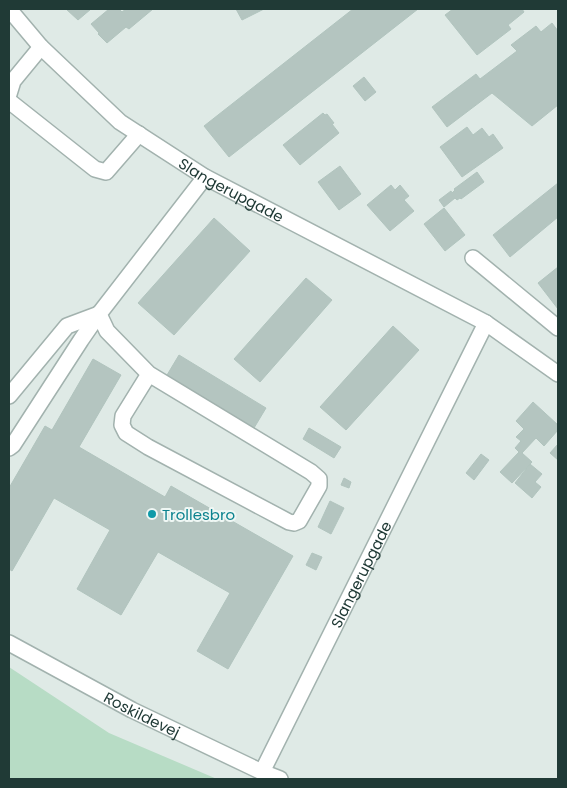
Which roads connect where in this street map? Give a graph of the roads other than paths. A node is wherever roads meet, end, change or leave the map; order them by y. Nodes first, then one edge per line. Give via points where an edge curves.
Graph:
1 (9, 9) edge
2 (42, 47) junction
3 (9, 94) edge
4 (9, 101) edge
5 (139, 134) junction
6 (205, 177) junction
7 (473, 258) dead end
8 (99, 314) junction
9 (486, 323) junction
10 (558, 328) edge
11 (149, 374) junction
12 (558, 374) edge
13 (9, 396) edge
14 (9, 448) edge
15 (9, 642) edge
16 (262, 772) junction
17 (280, 779) edge

1 - 2 street, Slangerupgade
2 - 3 street via 13,81
2 - 5 street, Slangerupgade via 120,122
4 - 5 street via 95,170 106,172
5 - 6 street, Slangerupgade
6 - 8 street
6 - 9 street, Slangerupgade
7 - 10 street
8 - 11 street via 107,331
8 - 13 street via 67,326
8 - 14 street
9 - 12 street, Slangerupgade
9 - 16 street, Slangerupgade
11 - 11 street via 319,479 319,486 299,521 288,522 126,433 122,425 123,416
15 - 16 street, Roskildevej via 132,710
16 - 17 street, Roskildevej

